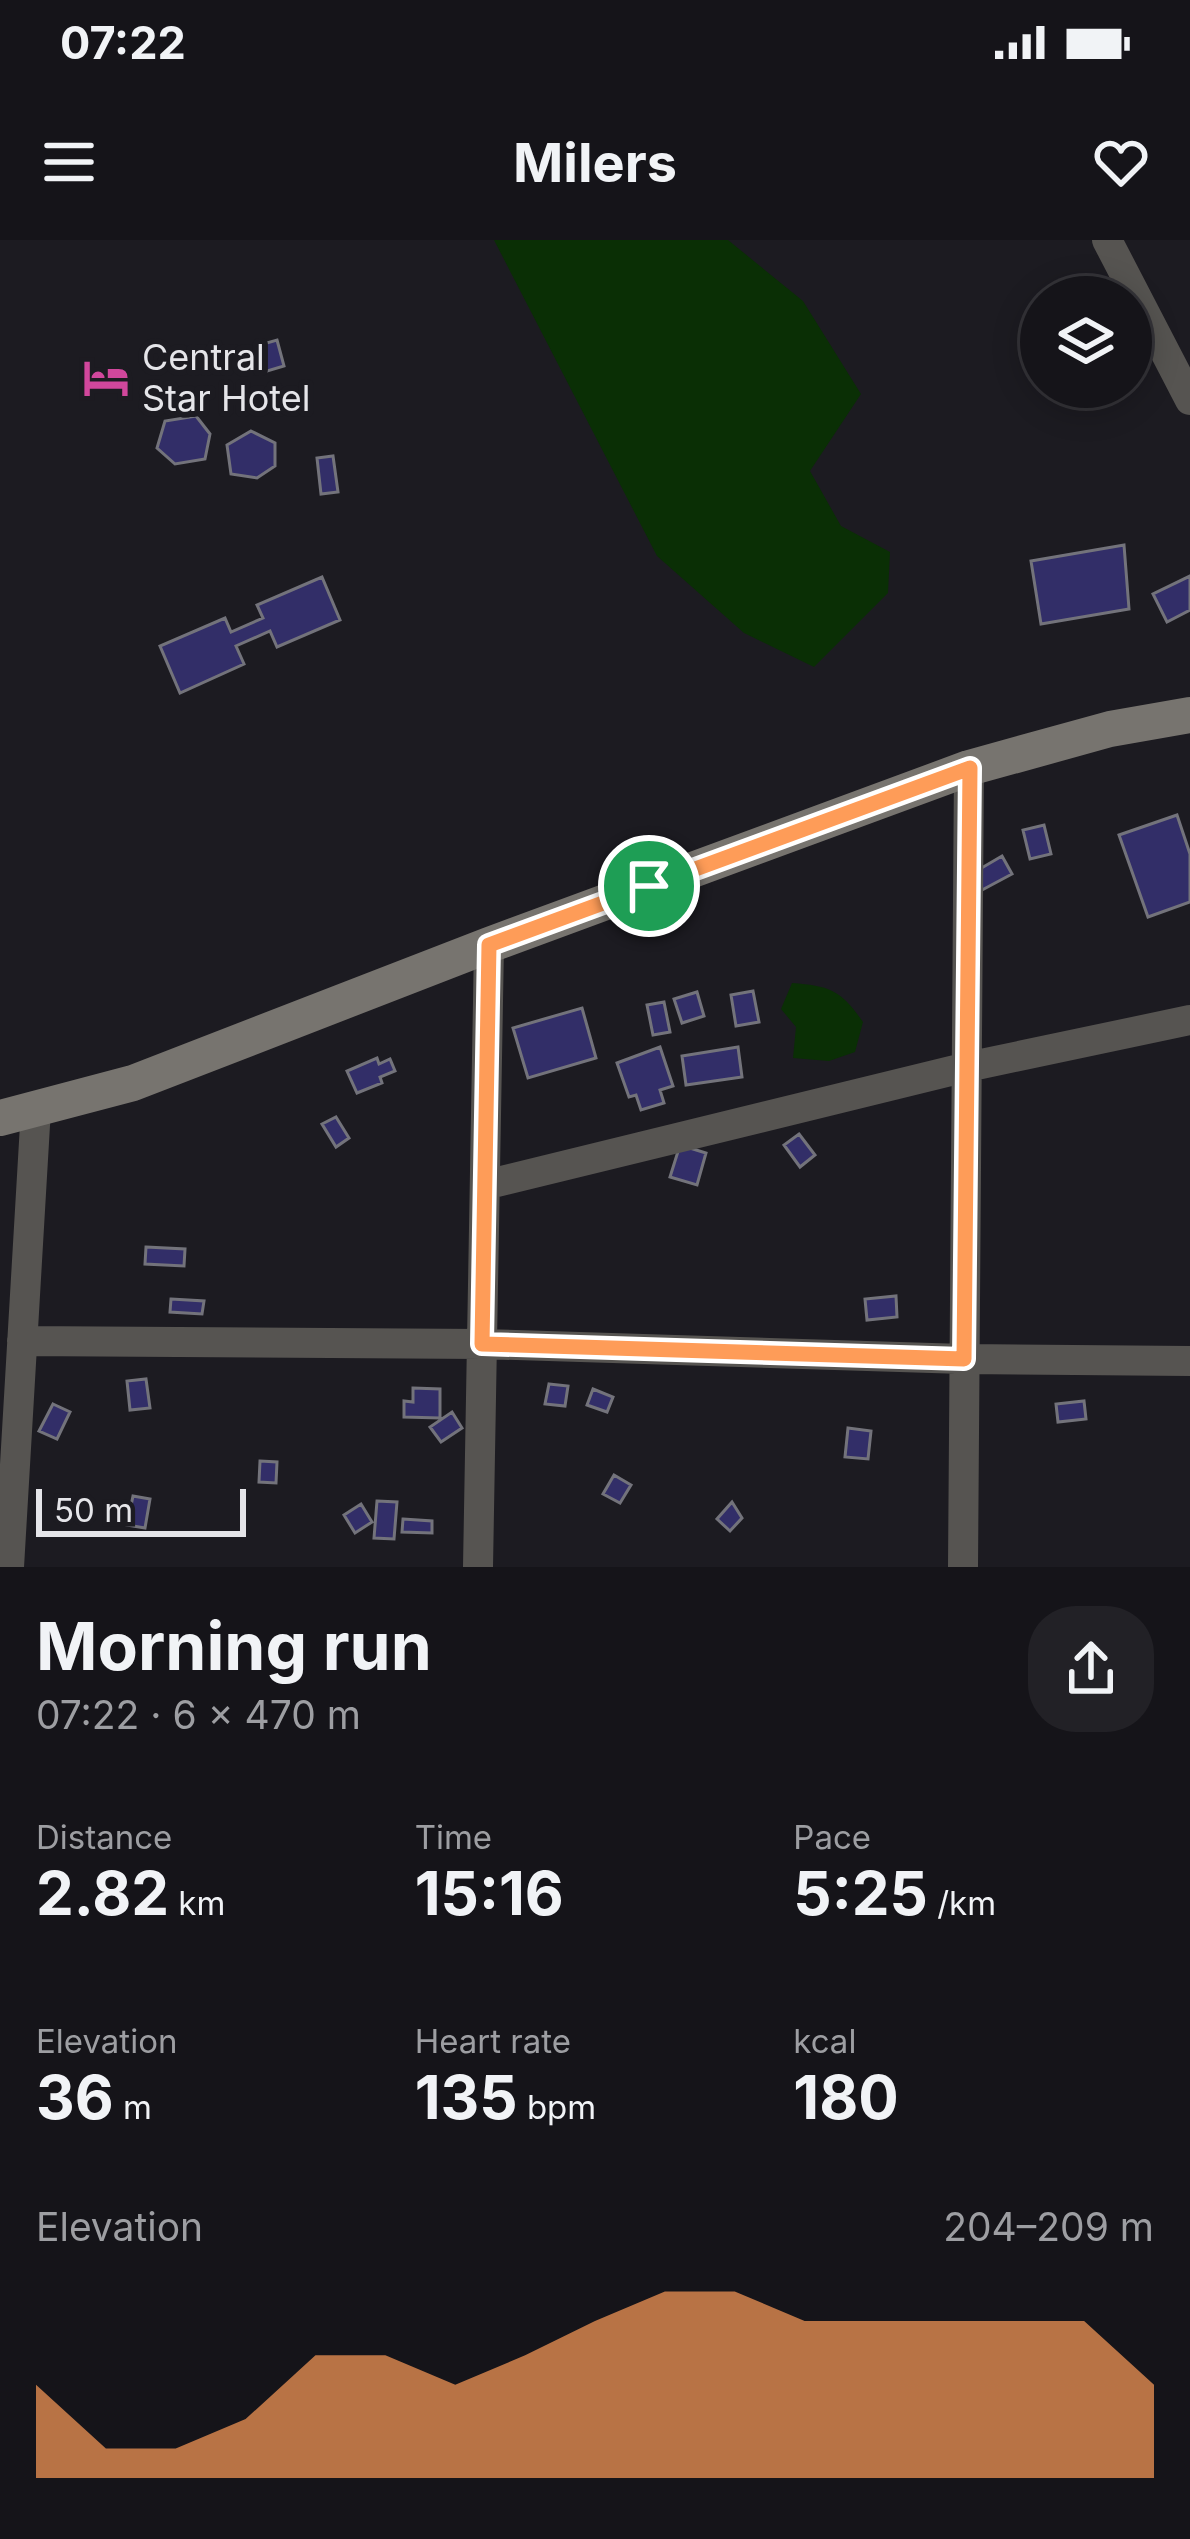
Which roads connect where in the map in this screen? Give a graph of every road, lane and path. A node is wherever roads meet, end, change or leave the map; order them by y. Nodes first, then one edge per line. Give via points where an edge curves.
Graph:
1 (1107, 240) edge
2 (1190, 400) edge
3 (1190, 715) edge
4 (970, 768) junction
5 (489, 945) junction
6 (1190, 1020) edge
7 (967, 1067) junction
8 (36, 1108) junction
9 (0, 1118) edge
10 (484, 1185) junction
11 (22, 1341) junction
12 (482, 1344) junction
13 (964, 1359) junction
14 (1190, 1361) edge
15 (9, 1567) edge
16 (478, 1567) edge
17 (963, 1567) edge

1 - 2 street
3 - 4 street via 1110,728
4 - 5 street
4 - 7 street
5 - 8 street via 133,1083
5 - 10 street
6 - 7 street
7 - 10 street
7 - 13 street
8 - 9 street
8 - 11 street
10 - 12 street
11 - 12 street
11 - 15 street
12 - 13 street
12 - 16 street
13 - 14 street
13 - 17 street

